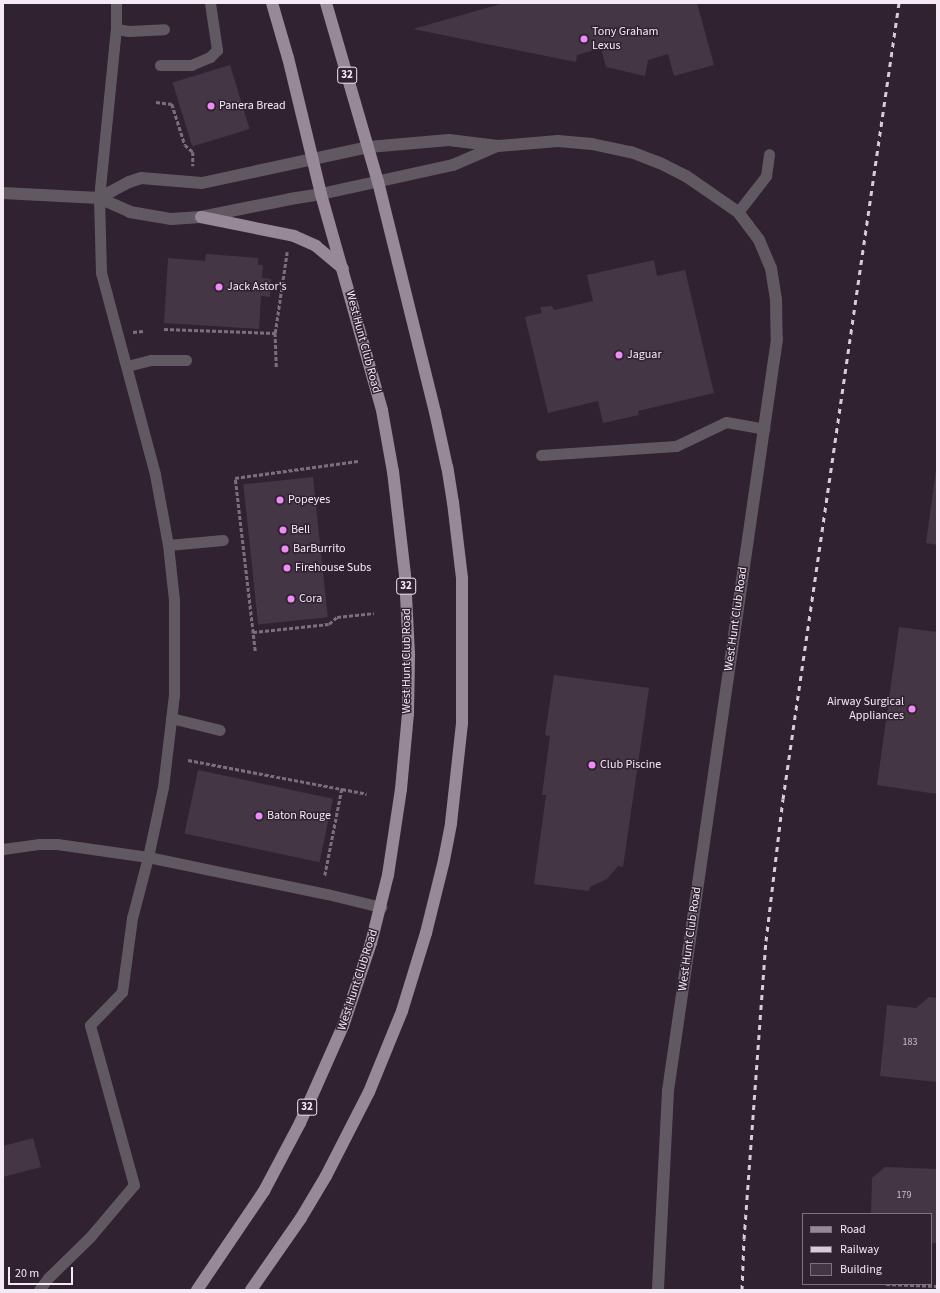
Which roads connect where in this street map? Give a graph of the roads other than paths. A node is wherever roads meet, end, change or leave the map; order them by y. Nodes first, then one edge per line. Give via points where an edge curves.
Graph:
1 (116, 3) edge
2 (210, 3) edge
3 (272, 3) edge
4 (326, 3) edge
5 (116, 29) junction
6 (164, 29) dead end
7 (160, 65) dead end
8 (498, 146) junction
9 (368, 147) junction
10 (769, 154) dead end
11 (312, 160) junction
12 (378, 182) junction
13 (3, 193) edge
14 (321, 194) junction
15 (99, 198) junction
16 (738, 212) junction
17 (201, 218) junction
18 (343, 269) junction
19 (186, 360) dead end
20 (127, 366) junction
21 (764, 429) junction
22 (541, 455) dead end
23 (223, 540) dead end
24 (168, 545) junction
25 (172, 718) junction
26 (220, 730) dead end
27 (3, 849) edge
28 (148, 857) junction
29 (381, 907) junction
30 (39, 1290) edge
31 (198, 1290) edge
32 (252, 1290) edge
33 (658, 1290) edge

1 - 5 lane
2 - 7 lane via 217,50 191,65
3 - 11 main road, West Hunt Club Road / 32
4 - 9 main road, 32
5 - 6 lane
5 - 15 lane
8 - 9 street, West Hunt Club Road via 449,140
8 - 12 street, West Hunt Club Road via 453,165
8 - 16 street, West Hunt Club Road via 558,141 592,144 631,152 686,176
9 - 11 street, West Hunt Club Road
9 - 12 main road, 32
10 - 16 lane via 766,176
11 - 14 main road, West Hunt Club Road / 32
11 - 15 street, West Hunt Club Road via 202,183 141,178
12 - 14 street, West Hunt Club Road
12 - 32 main road, 32 via 435,412 447,467 458,541 463,612 462,723 452,823 435,900 415,972 369,1092 326,1176
13 - 15 street
14 - 17 street, West Hunt Club Road via 290,198
14 - 18 main road, West Hunt Club Road / 32
15 - 17 street, West Hunt Club Road via 130,212 171,219
15 - 20 lane via 101,273
16 - 21 street, West Hunt Club Road via 759,240 770,268 776,300 777,339
17 - 18 main road via 294,236 316,246
18 - 29 main road, West Hunt Club Road / 32 via 383,418 401,527 407,606 408,714 400,796
19 - 20 lane via 151,360
20 - 24 lane via 154,474
21 - 22 lane via 726,422 676,446
21 - 33 street, West Hunt Club Road via 668,1092
23 - 24 lane
24 - 25 lane via 174,600
25 - 26 lane
25 - 28 lane via 163,787
27 - 28 lane via 57,844
28 - 29 lane
28 - 30 lane via 132,918 122,992 90,1025 134,1185 90,1237
29 - 31 main road, West Hunt Club Road / 32 via 343,1026 300,1123 264,1191

